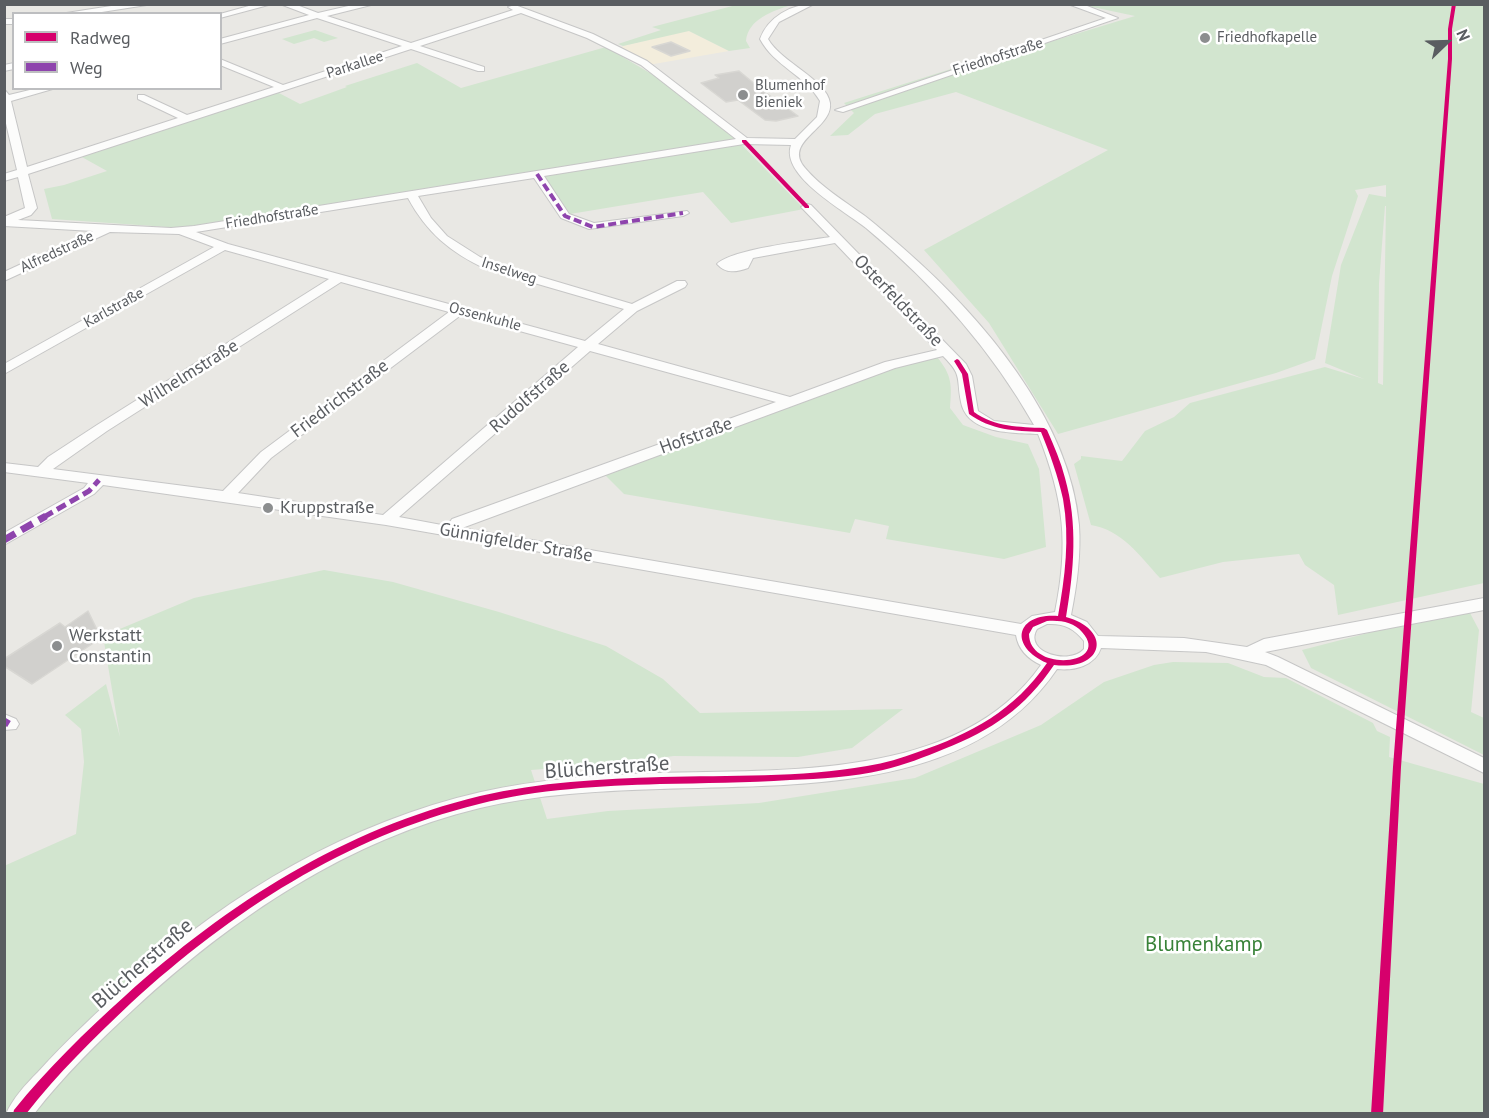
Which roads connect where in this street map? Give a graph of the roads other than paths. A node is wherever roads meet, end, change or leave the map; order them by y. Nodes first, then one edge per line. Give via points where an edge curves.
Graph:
1 (149, 4) edge
2 (268, 4) edge
3 (284, 4) edge
4 (371, 4) edge
5 (505, 4) edge
6 (810, 4) edge
7 (1072, 4) edge
8 (522, 10) junction
9 (81, 12) edge
10 (318, 15) junction
11 (222, 16) edge
12 (222, 41) edge
13 (411, 46) junction
14 (222, 63) edge
15 (481, 69) dead end
16 (283, 88) junction
17 (40, 90) edge
18 (5, 96) edge
19 (141, 97) dead end
20 (840, 110) dead end
21 (188, 118) junction
22 (10, 136) edge
23 (744, 141) junction
24 (797, 142) junction
25 (24, 171) junction
26 (537, 174) junction
27 (4, 178) edge
28 (411, 194) junction
29 (807, 207) dead end
30 (682, 213) dead end
31 (4, 222) edge
32 (109, 228) junction
33 (182, 230) junction
34 (838, 239) junction
35 (224, 246) junction
36 (748, 255) dead end
37 (4, 277) edge
38 (340, 277) junction
39 (681, 284) dead end
40 (633, 309) junction
41 (459, 310) junction
42 (588, 345) junction
43 (947, 351) junction
44 (4, 370) edge
45 (789, 401) junction
46 (1044, 430) junction
47 (4, 467) edge
48 (40, 472) junction
49 (99, 480) junction
50 (227, 496) junction
51 (386, 520) junction
52 (450, 532) junction
53 (4, 540) edge
54 (1485, 604) edge
55 (1062, 618) junction
56 (1026, 632) junction
57 (1093, 642) junction
58 (1251, 653) junction
59 (1052, 662) junction
60 (1485, 766) edge
61 (18, 1113) edge

1 - 9 street
2 - 11 street
3 - 10 street
4 - 10 street
5 - 8 street
6 - 24 street via 778,18 764,39 773,54 814,87 825,101 823,117
7 - 20 street, Friedhofstraße via 1114,18
8 - 13 street, Parkallee
8 - 23 street via 590,36 644,63
10 - 12 street
10 - 13 street
13 - 15 street
13 - 16 street, Parkallee
14 - 16 street
16 - 21 street, Parkallee
17 - 18 street
18 - 22 street
19 - 21 street
21 - 25 street, Parkallee
22 - 25 street
23 - 24 street, Friedhofstraße
23 - 26 street, Friedhofstraße
24 - 46 street via 794,157 799,169 892,245 949,301 1007,371
25 - 27 street, Parkallee
25 - 31 street via 31,208
26 - 28 street, Friedhofstraße
26 - 30 street via 565,216 593,227
28 - 33 street, Friedhofstraße
28 - 40 street, Inselweg via 438,236 471,258
29 - 34 street, Osterfeldstraße
31 - 32 street, Friedhofstraße
32 - 33 street, Friedhofstraße
32 - 37 street, Alfredstraße
33 - 35 street, Ossenkuhle
34 - 36 street, Osterfeldstraße
34 - 43 street, Osterfeldstraße
35 - 38 street, Ossenkuhle
35 - 44 street, Karlstraße
38 - 41 street, Ossenkuhle
38 - 48 street, Wilhelmstraße via 102,428
39 - 40 street, Rudolfstraße
40 - 42 street, Rudolfstraße
41 - 42 street, Ossenkuhle
41 - 50 street, Friedrichstraße via 266,455
42 - 45 street, Ossenkuhle
42 - 51 street, Rudolfstraße
43 - 45 street, Hofstraße via 890,364
43 - 46 street, Osterfeldstraße via 965,374 968,405 980,421 1005,428
45 - 52 street, Hofstraße via 458,523
46 - 55 street via 1056,458 1070,513 1072,550
47 - 48 street, Günnigfelder Straße
48 - 49 street, Günnigfelder Straße
49 - 50 street, Günnigfelder Straße
49 - 53 street via 89,491
50 - 51 street, Günnigfelder Straße
51 - 52 street, Günnigfelder Straße
52 - 56 street, Günnigfelder Straße
54 - 58 street via 1287,640 1264,645
55 - 56 street via 1041,619
55 - 57 street via 1083,627
56 - 59 street via 1031,649
57 - 58 street
57 - 59 street via 1091,653 1084,660
58 - 60 street
59 - 61 street, Blücherstraße via 1035,687 984,728 947,746 882,767 812,776 540,790 480,800 412,820 355,843 298,871 193,942 83,1041

